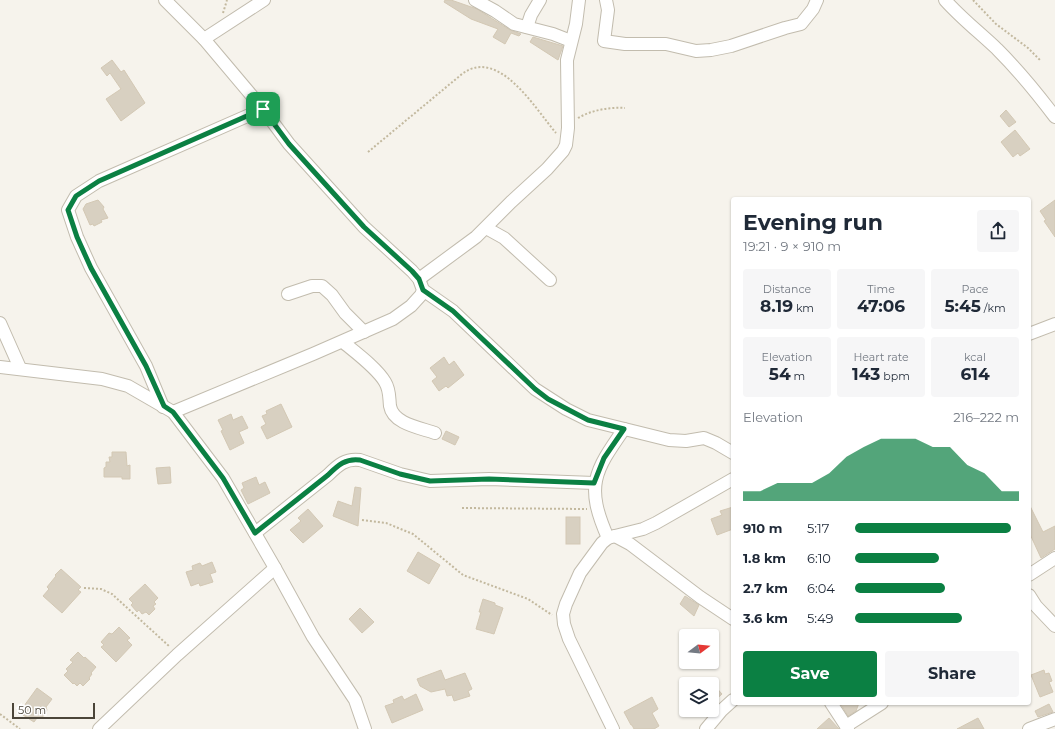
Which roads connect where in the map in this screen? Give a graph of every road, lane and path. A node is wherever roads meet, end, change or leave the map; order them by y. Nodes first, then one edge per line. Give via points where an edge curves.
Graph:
1 (166, 0) edge
2 (264, 0) edge
3 (475, 0) edge
4 (540, 0) edge
5 (579, 0) edge
6 (606, 0) edge
7 (817, 0) edge
8 (945, 0) edge
9 (973, 0) edge
10 (528, 27) junction
11 (204, 39) junction
12 (571, 41) junction
13 (1040, 60) dead end
14 (625, 108) dead end
15 (263, 109) junction
16 (1055, 117) edge
17 (568, 128) junction
18 (566, 145) junction
19 (368, 152) dead end
20 (486, 228) junction
21 (550, 280) dead end
22 (421, 285) junction
23 (288, 294) dead end
24 (0, 323) edge
25 (1055, 324) edge
26 (364, 332) junction
27 (1031, 333) edge
28 (343, 342) junction
29 (0, 367) edge
30 (20, 368) junction
31 (168, 409) junction
32 (624, 429) junction
33 (435, 433) dead end
34 (731, 452) edge
35 (731, 480) edge
36 (594, 483) junction
37 (462, 508) dead end
38 (598, 509) junction
39 (362, 520) dead end
40 (255, 533) junction
41 (611, 537) junction
42 (1055, 558) edge
43 (275, 568) junction
44 (1031, 574) edge
45 (84, 588) dead end
46 (1032, 608) edge
47 (731, 618) edge
48 (564, 624) junction
49 (1055, 626) edge
50 (177, 655) junction
51 (731, 702) edge
52 (832, 705) edge
53 (879, 705) edge
54 (0, 714) edge
55 (1052, 723) edge
56 (847, 728) edge
57 (20, 729) edge
58 (99, 729) edge
59 (365, 729) edge
60 (613, 729) edge
61 (706, 729) edge
62 (1029, 729) edge

1 - 11 street
2 - 11 street
3 - 10 street via 510,22
4 - 10 street via 531,15
5 - 12 street
6 - 7 street via 608,10 604,41 666,44 696,51 731,46 801,24
8 - 16 street via 997,49
9 - 13 path via 996,24
10 - 12 street
11 - 15 street
12 - 17 street via 566,69
14 - 17 path via 610,108 588,114
15 - 22 street via 289,144 364,227 412,271
15 - 31 street via 99,181 76,196 68,210 91,268
17 - 18 street
18 - 19 path via 512,81 500,73 479,66 462,74
18 - 20 street via 547,169
20 - 21 street via 504,238
20 - 22 street via 438,264
22 - 26 street via 418,298 406,311
22 - 32 street via 453,311 548,399 588,420
23 - 26 street via 312,286 322,286
24 - 30 street
25 - 27 street
26 - 28 street
28 - 31 street
28 - 33 street via 382,377 388,386 391,408 396,416 411,425
29 - 30 street
30 - 31 street via 102,379 128,386
31 - 40 street via 223,478
32 - 34 street via 669,440 704,438
32 - 36 street via 604,458
35 - 41 street via 656,523
36 - 38 street
36 - 40 street via 489,479 430,481 352,459 337,466
37 - 38 path
38 - 41 street
39 - 48 path via 386,523 412,534 463,575 528,599
40 - 43 street
41 - 47 street via 630,544
41 - 48 street via 594,552 575,583 563,614
42 - 44 street
43 - 50 street
43 - 59 street via 313,637 355,700
45 - 50 path via 101,589 112,594
46 - 49 street
48 - 60 street
50 - 58 street
51 - 61 street
52 - 56 street
53 - 56 street
54 - 57 path
55 - 62 street

